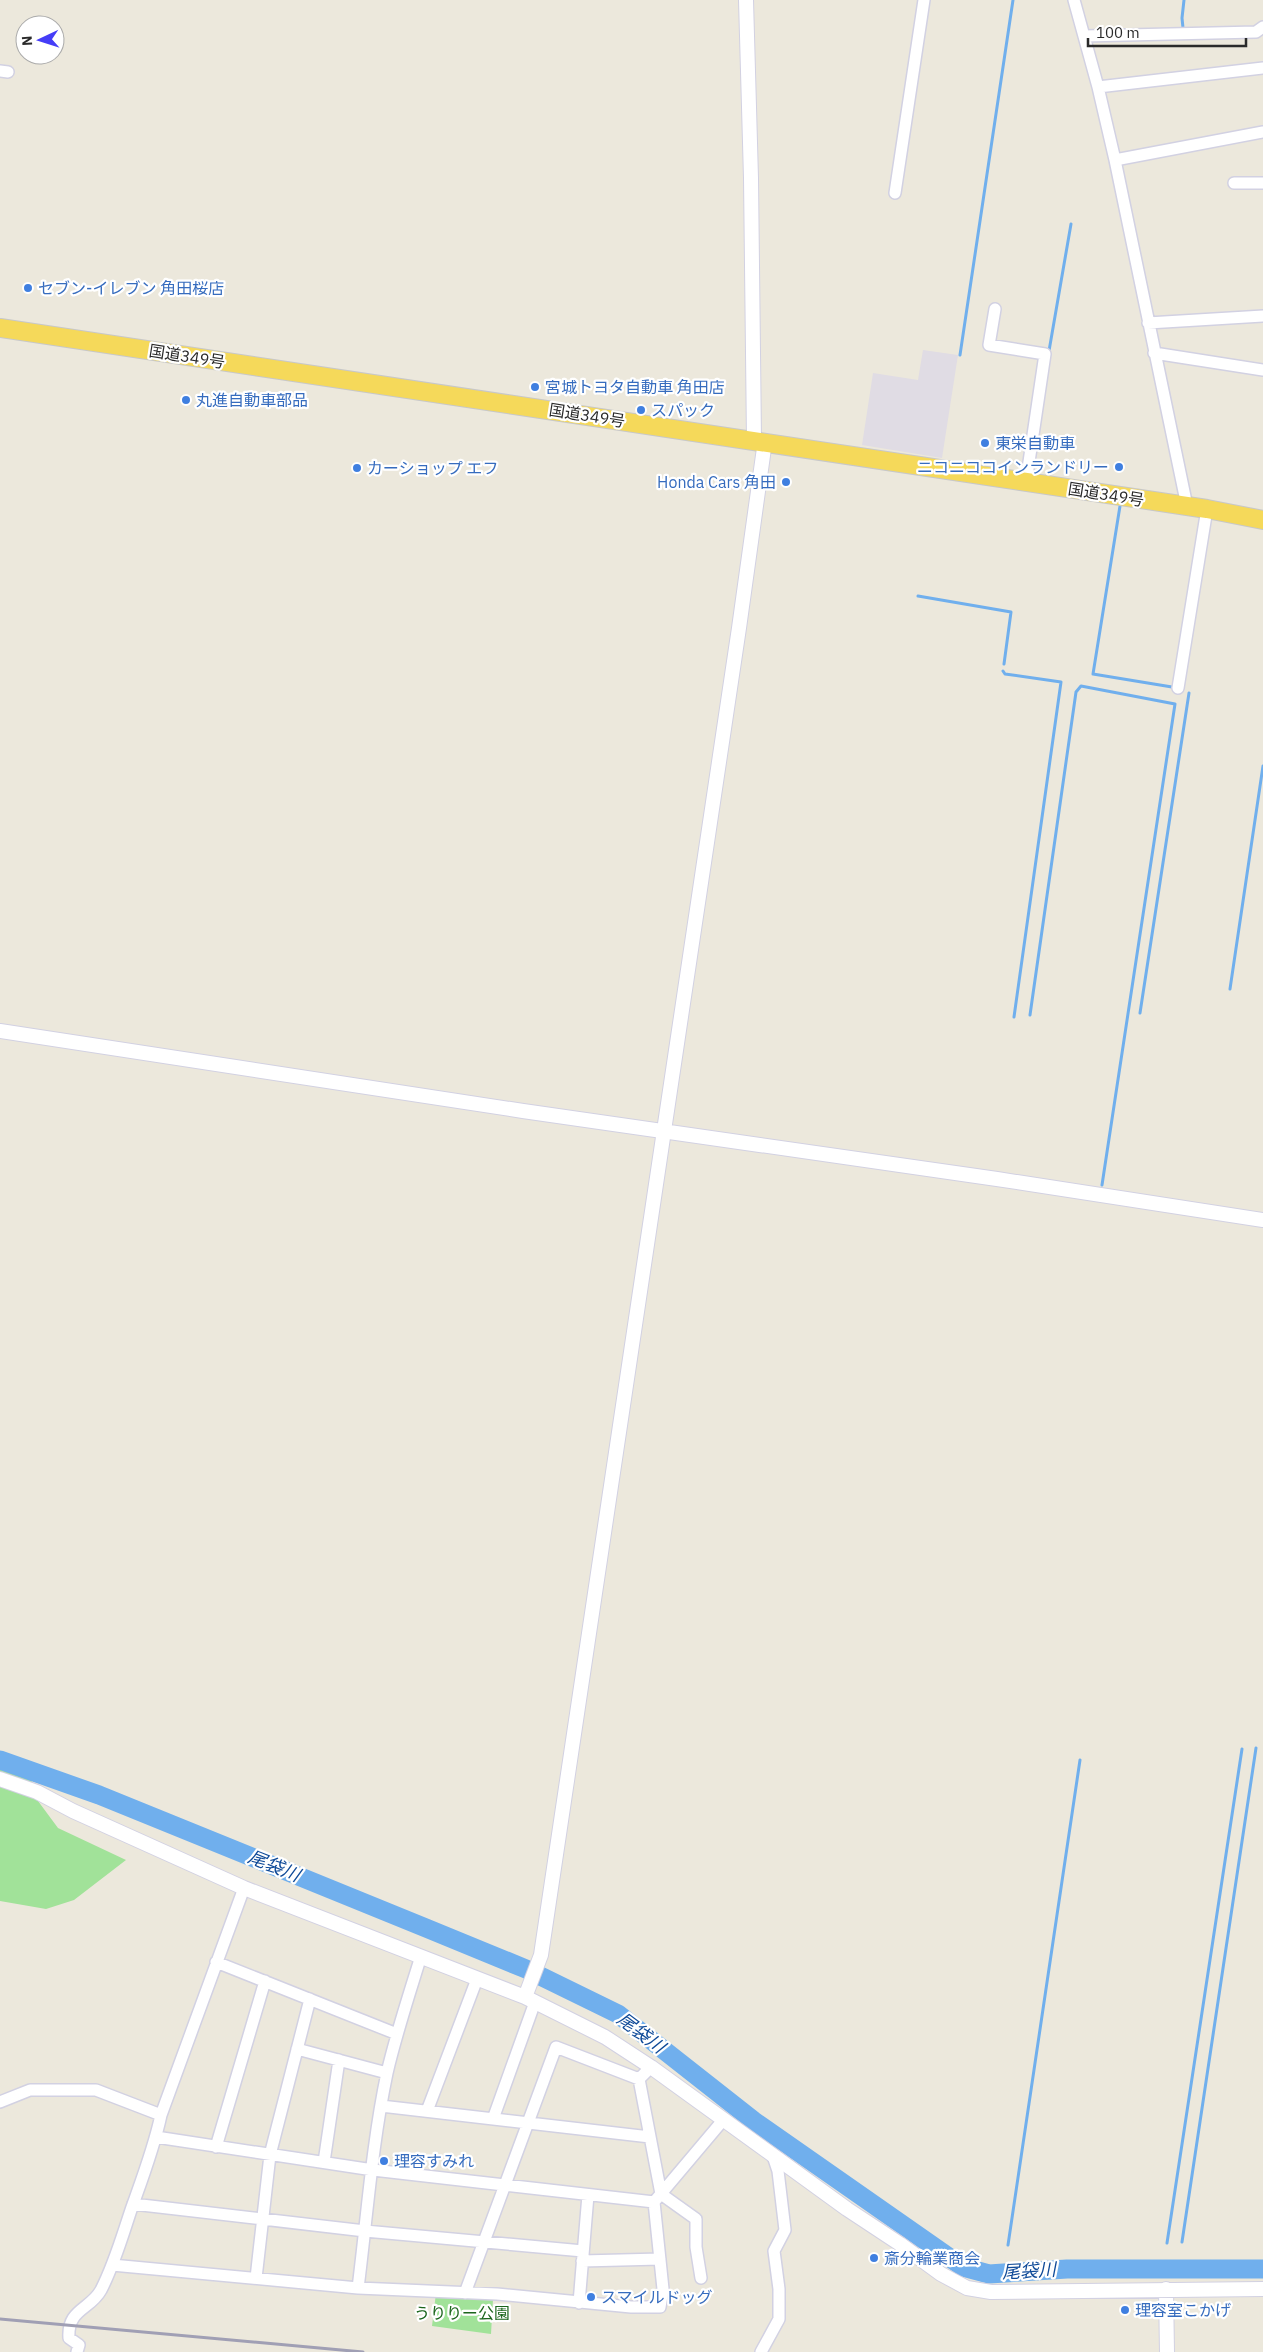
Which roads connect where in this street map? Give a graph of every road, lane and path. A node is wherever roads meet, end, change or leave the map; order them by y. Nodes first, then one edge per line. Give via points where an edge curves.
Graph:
1 (746, 0) edge
2 (924, 0) edge
3 (1074, 0) edge
4 (1261, 30) edge
5 (1084, 36) junction
6 (1263, 68) edge
7 (1098, 87) junction
8 (1263, 132) edge
9 (1115, 160) junction
10 (1234, 183) dead end
11 (1263, 184) edge
12 (895, 193) dead end
13 (995, 309) dead end
14 (1263, 316) edge
15 (1148, 323) junction
16 (0, 328) edge
17 (1154, 353) junction
18 (1263, 370) edge
19 (759, 441) junction
20 (1026, 482) junction
21 (1187, 506) junction
22 (1207, 509) junction
23 (1263, 520) edge
24 (1178, 688) dead end
25 (0, 1031) edge
26 (664, 1132) junction
27 (1263, 1220) edge
28 (0, 1779) edge
29 (244, 1888) junction
30 (421, 1956) junction
31 (216, 1962) junction
32 (477, 1979) junction
33 (265, 1981) junction
34 (529, 1996) junction
35 (310, 1999) junction
36 (397, 2034) junction
37 (297, 2049) junction
38 (339, 2060) junction
39 (652, 2067) junction
40 (388, 2073) junction
41 (639, 2079) junction
42 (0, 2102) edge
43 (381, 2106) junction
44 (427, 2111) junction
45 (161, 2115) junction
46 (493, 2119) junction
47 (724, 2120) junction
48 (528, 2123) junction
49 (156, 2137) junction
50 (650, 2137) junction
51 (216, 2146) junction
52 (270, 2155) junction
53 (774, 2156) junction
54 (324, 2162) junction
55 (373, 2170) junction
56 (505, 2185) junction
57 (588, 2195) junction
58 (658, 2198) junction
59 (133, 2204) junction
60 (262, 2219) junction
61 (365, 2231) junction
62 (484, 2242) junction
63 (583, 2256) junction
64 (660, 2259) junction
65 (112, 2265) junction
66 (256, 2278) junction
67 (701, 2278) dead end
68 (358, 2288) junction
69 (1166, 2289) junction
70 (1263, 2289) edge
71 (465, 2293) junction
72 (580, 2303) junction
73 (77, 2352) edge
74 (761, 2352) edge
75 (1167, 2352) edge

1 - 19 street
2 - 12 street
3 - 5 street
4 - 5 street
5 - 7 street
6 - 7 street
7 - 9 street
8 - 9 street
9 - 15 street
10 - 11 street
13 - 20 street via 989,345 1045,354
14 - 15 street
15 - 17 street
16 - 19 highway, 国道349号
17 - 18 street
17 - 21 street
19 - 20 highway, 国道349号
19 - 26 street
20 - 21 highway, 国道349号
21 - 22 highway, 国道349号
22 - 23 highway, 国道349号
22 - 24 street
25 - 26 street
26 - 27 street
26 - 34 street via 544,1935
28 - 29 street via 37,1792
29 - 30 street
29 - 31 street
30 - 32 street
30 - 36 street
31 - 33 street
31 - 45 street
32 - 34 street
32 - 44 street
33 - 35 street
33 - 51 street
34 - 39 street
34 - 46 street
35 - 36 street
35 - 37 street
36 - 40 street
37 - 38 street
37 - 52 street
38 - 40 street
38 - 54 street
39 - 41 street
39 - 47 street
40 - 43 street
41 - 48 street via 556,2047
41 - 50 street
42 - 45 street via 30,2090 96,2090
43 - 44 street
43 - 55 street
44 - 46 street
45 - 49 street
46 - 48 street
47 - 53 street
47 - 58 street
48 - 50 street
48 - 56 street
49 - 51 street
49 - 59 street
50 - 58 street
51 - 52 street
52 - 54 street
52 - 60 street
53 - 69 street via 941,2274 967,2288 991,2292
53 - 74 street via 785,2230 774,2252 779,2319
54 - 55 street
55 - 56 street
55 - 61 street
56 - 57 street
56 - 62 street
57 - 58 street
57 - 63 street
58 - 64 street
58 - 67 street via 696,2219
59 - 60 street
59 - 65 street
60 - 61 street
60 - 66 street
61 - 62 street
61 - 68 street
62 - 63 street
62 - 71 street
63 - 64 street
63 - 72 street
64 - 72 street via 663,2289 660,2307
65 - 66 street
65 - 73 street via 100,2292 73,2316 68,2329 69,2338 79,2345
66 - 68 street
68 - 71 street
69 - 70 street
69 - 75 street
71 - 72 street

